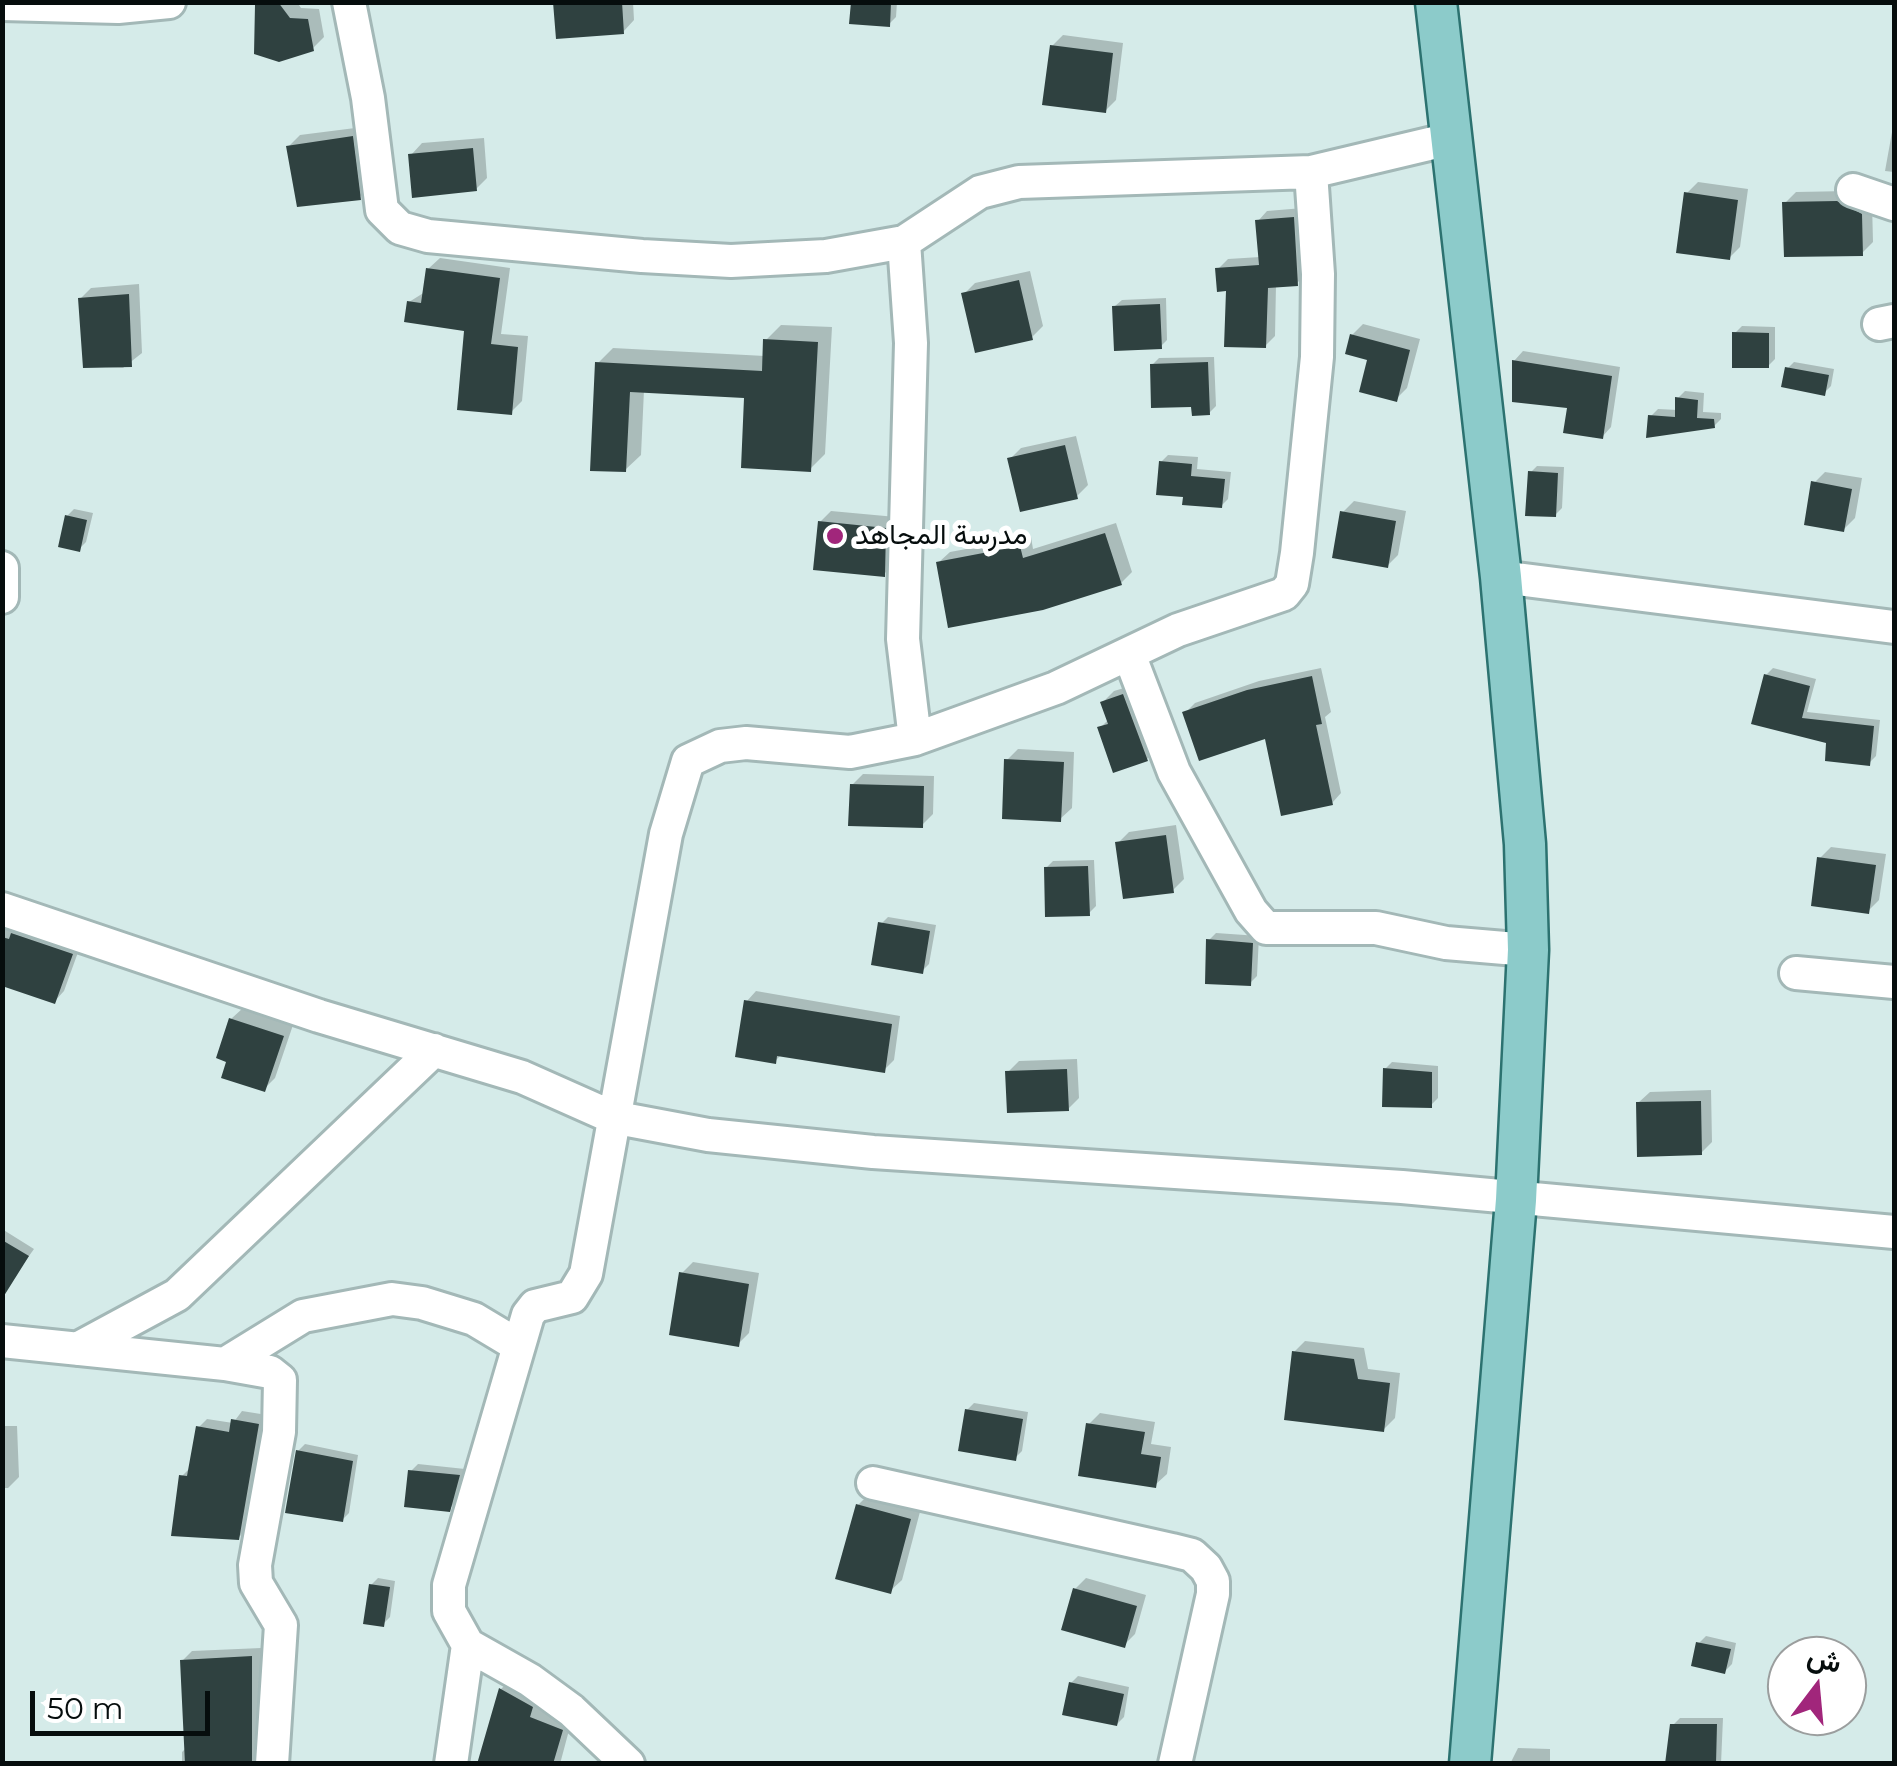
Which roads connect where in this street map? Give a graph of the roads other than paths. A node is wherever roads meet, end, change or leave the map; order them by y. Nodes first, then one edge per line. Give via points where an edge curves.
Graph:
1 (169, 2) edge
2 (349, 2) edge
3 (1436, 2) edge
4 (2, 4) edge
5 (1450, 139) junction
6 (1311, 172) junction
7 (1853, 190) dead end
8 (1894, 204) edge
9 (904, 242) junction
10 (2, 568) edge
11 (1502, 577) junction
12 (2, 597) edge
13 (1894, 627) edge
14 (1128, 654) junction
15 (916, 739) junction
16 (2, 909) edge
17 (1528, 950) junction
18 (1796, 973) dead end
19 (1894, 982) edge
20 (434, 1050) junction
21 (612, 1117) junction
22 (1516, 1200) junction
23 (1894, 1232) edge
24 (2, 1340) edge
25 (519, 1346) junction
26 (77, 1349) junction
27 (225, 1364) junction
28 (873, 1483) dead end
29 (468, 1646) junction
30 (272, 1764) edge
31 (451, 1764) edge
32 (628, 1764) edge
33 (1175, 1764) edge
34 (1470, 1764) edge

1 - 4 street
2 - 9 street via 382,210 400,228 456,240 730,260 826,256
3 - 5 main road
5 - 6 street
5 - 11 main road
6 - 9 street via 1019,182 980,192
6 - 14 street via 1319,317 1292,584 1284,594
7 - 8 street
9 - 15 street via 911,343 903,640
10 - 12 street
11 - 13 street
11 - 17 main road
14 - 15 street
14 - 17 street via 1174,772 1250,912 1266,928 1376,928
15 - 21 street via 850,752 746,743 688,761 666,834
16 - 20 street
17 - 22 main road
18 - 19 street
20 - 21 street via 558,1090
20 - 26 street via 177,1295
21 - 22 street via 708,1135 873,1152 1402,1186
21 - 25 street via 605,1183 581,1286 572,1297 535,1306
22 - 23 street
22 - 34 main road
24 - 26 street
25 - 27 street via 474,1319 392,1300 303,1316
25 - 29 street via 449,1585 449,1611
26 - 27 street
27 - 30 street via 270,1372 283,1385 255,1565 256,1583 280,1625
28 - 33 street via 1192,1555 1206,1568 1213,1594
29 - 31 street
29 - 32 street via 558,1700

